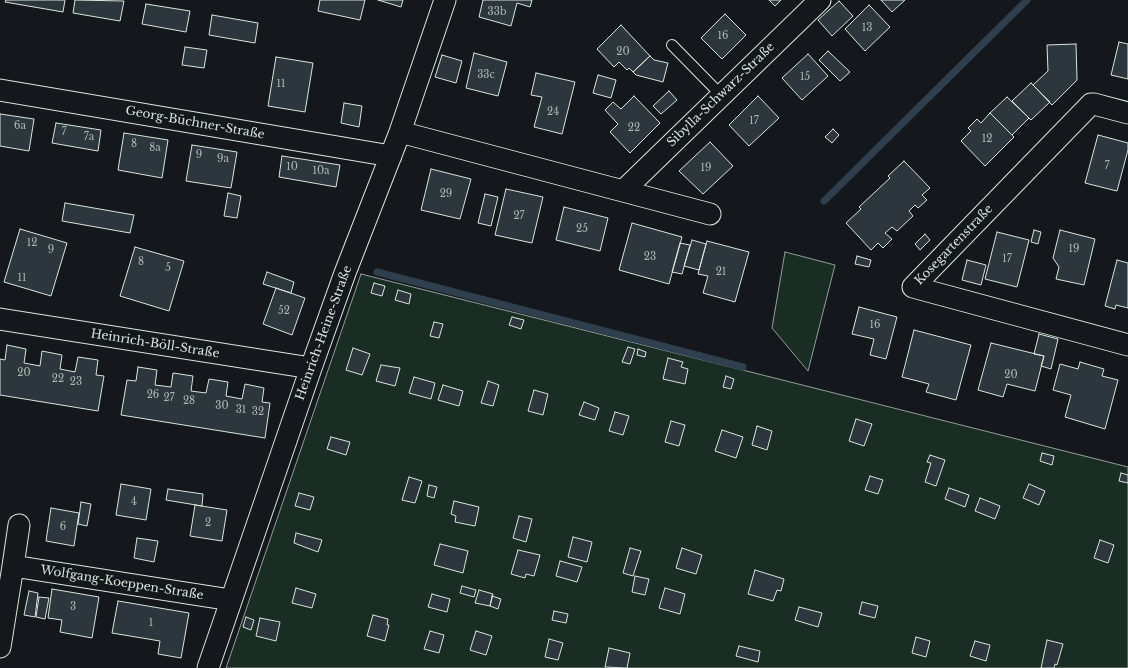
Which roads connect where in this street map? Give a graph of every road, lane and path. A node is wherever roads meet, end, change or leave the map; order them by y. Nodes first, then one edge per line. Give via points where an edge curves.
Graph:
1 (445, 0) edge
2 (820, 0) edge
3 (672, 45) dead end
4 (0, 90) edge
5 (721, 95) junction
6 (1128, 113) edge
7 (400, 132) junction
8 (391, 156) junction
9 (623, 191) junction
10 (710, 214) dead end
11 (0, 319) edge
12 (1128, 345) edge
13 (311, 368) junction
14 (19, 525) dead end
15 (13, 566) junction
16 (231, 600) junction
17 (0, 648) edge
18 (208, 668) edge

1 - 7 street, Heinrich-Heine-Straße
2 - 5 street, Sibylla-Schwarz-Straße
3 - 5 lane
4 - 8 street, Georg-Büchner-Straße
5 - 9 street, Sibylla-Schwarz-Straße
6 - 12 street, Kosegartenstraße via 1091,104 913,287
7 - 8 street, Heinrich-Heine-Straße
7 - 9 street
8 - 13 street, Heinrich-Heine-Straße
9 - 10 street
11 - 13 street, Heinrich-Böll-Straße
13 - 16 street, Heinrich-Heine-Straße
14 - 15 street
15 - 16 street, Wolfgang-Koeppen-Straße
15 - 17 street
16 - 18 street, Heinrich-Heine-Straße

